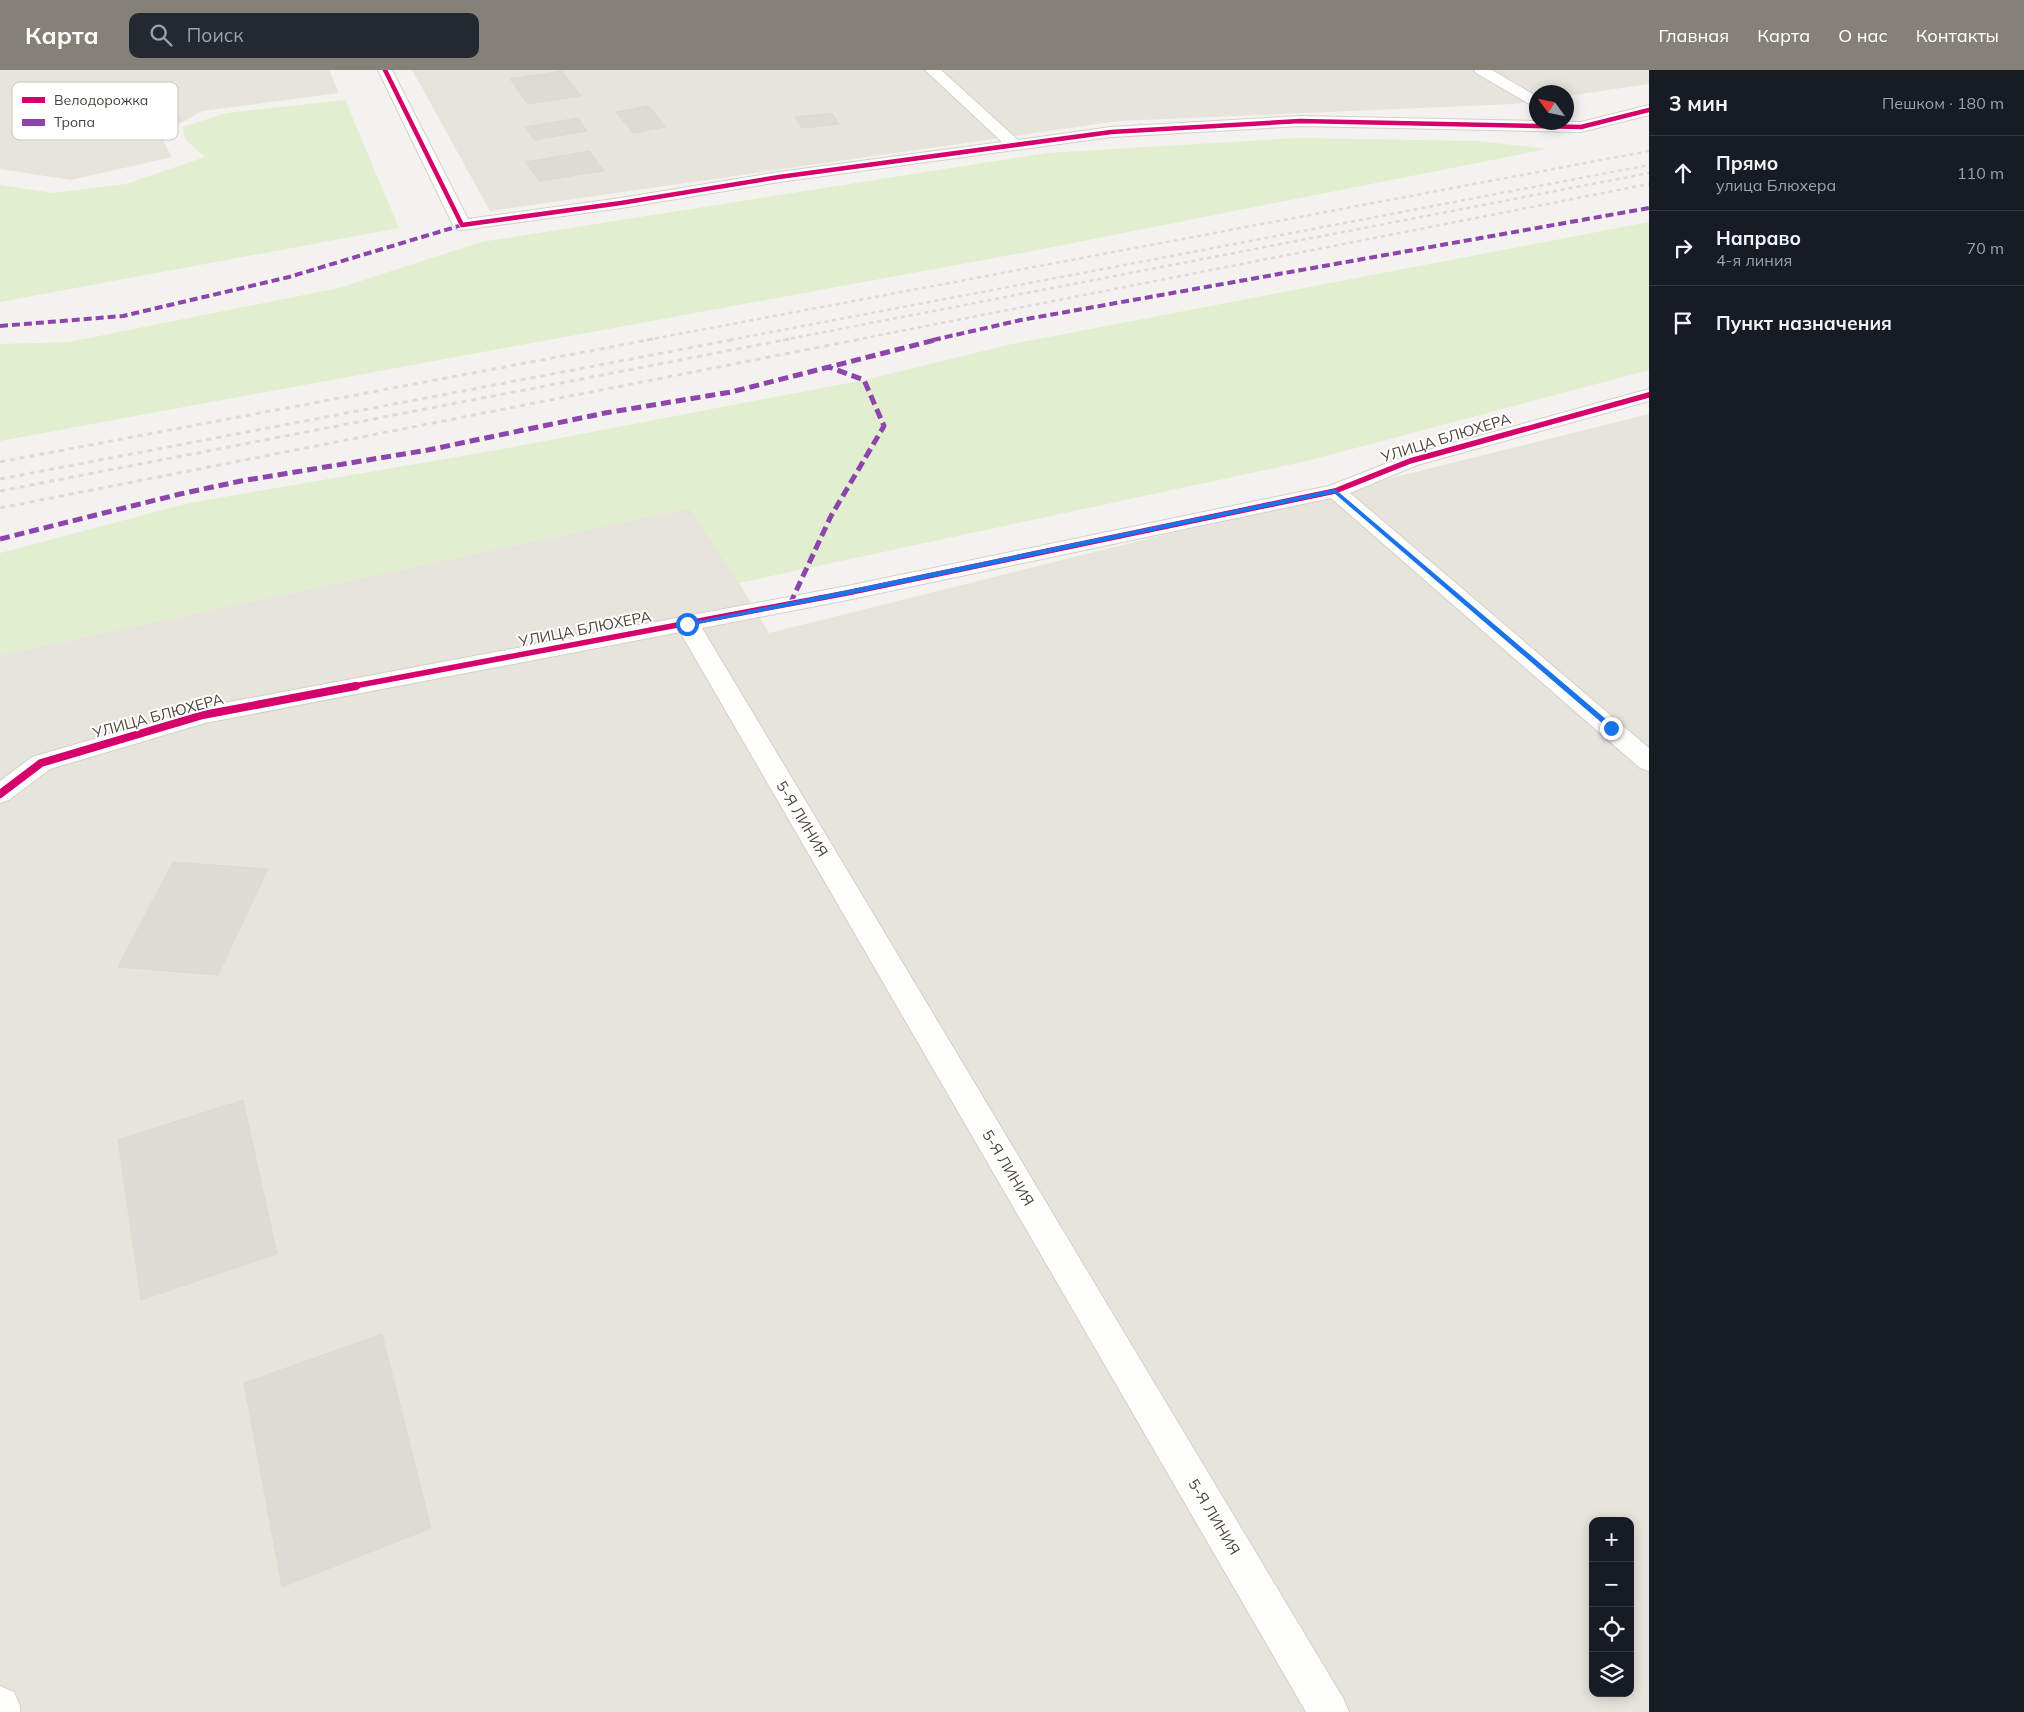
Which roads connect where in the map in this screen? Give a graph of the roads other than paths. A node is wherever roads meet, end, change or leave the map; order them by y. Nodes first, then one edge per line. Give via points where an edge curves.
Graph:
1 (385, 70) edge
2 (932, 70) edge
3 (1480, 70) edge
4 (1529, 98) edge
5 (1649, 110) edge
6 (1574, 123) edge
7 (1581, 127) junction
8 (1013, 144) junction
9 (1649, 395) edge
10 (1335, 491) junction
11 (687, 624) junction
12 (1649, 762) edge
13 (0, 794) edge
14 (0, 1706) edge
15 (0, 1712) edge
16 (1329, 1712) edge

1 - 8 street via 462,225
2 - 8 street
3 - 4 street
5 - 7 street
6 - 7 street
7 - 8 street via 1300,121 1111,132
9 - 10 street, УЛИЦА БЛЮХЕРА via 1410,461
10 - 11 street, УЛИЦА БЛЮХЕРА
10 - 12 street
11 - 13 street, УЛИЦА БЛЮХЕРА via 203,715 41,763
11 - 16 street, 5-Я ЛИНИЯ
14 - 15 street

